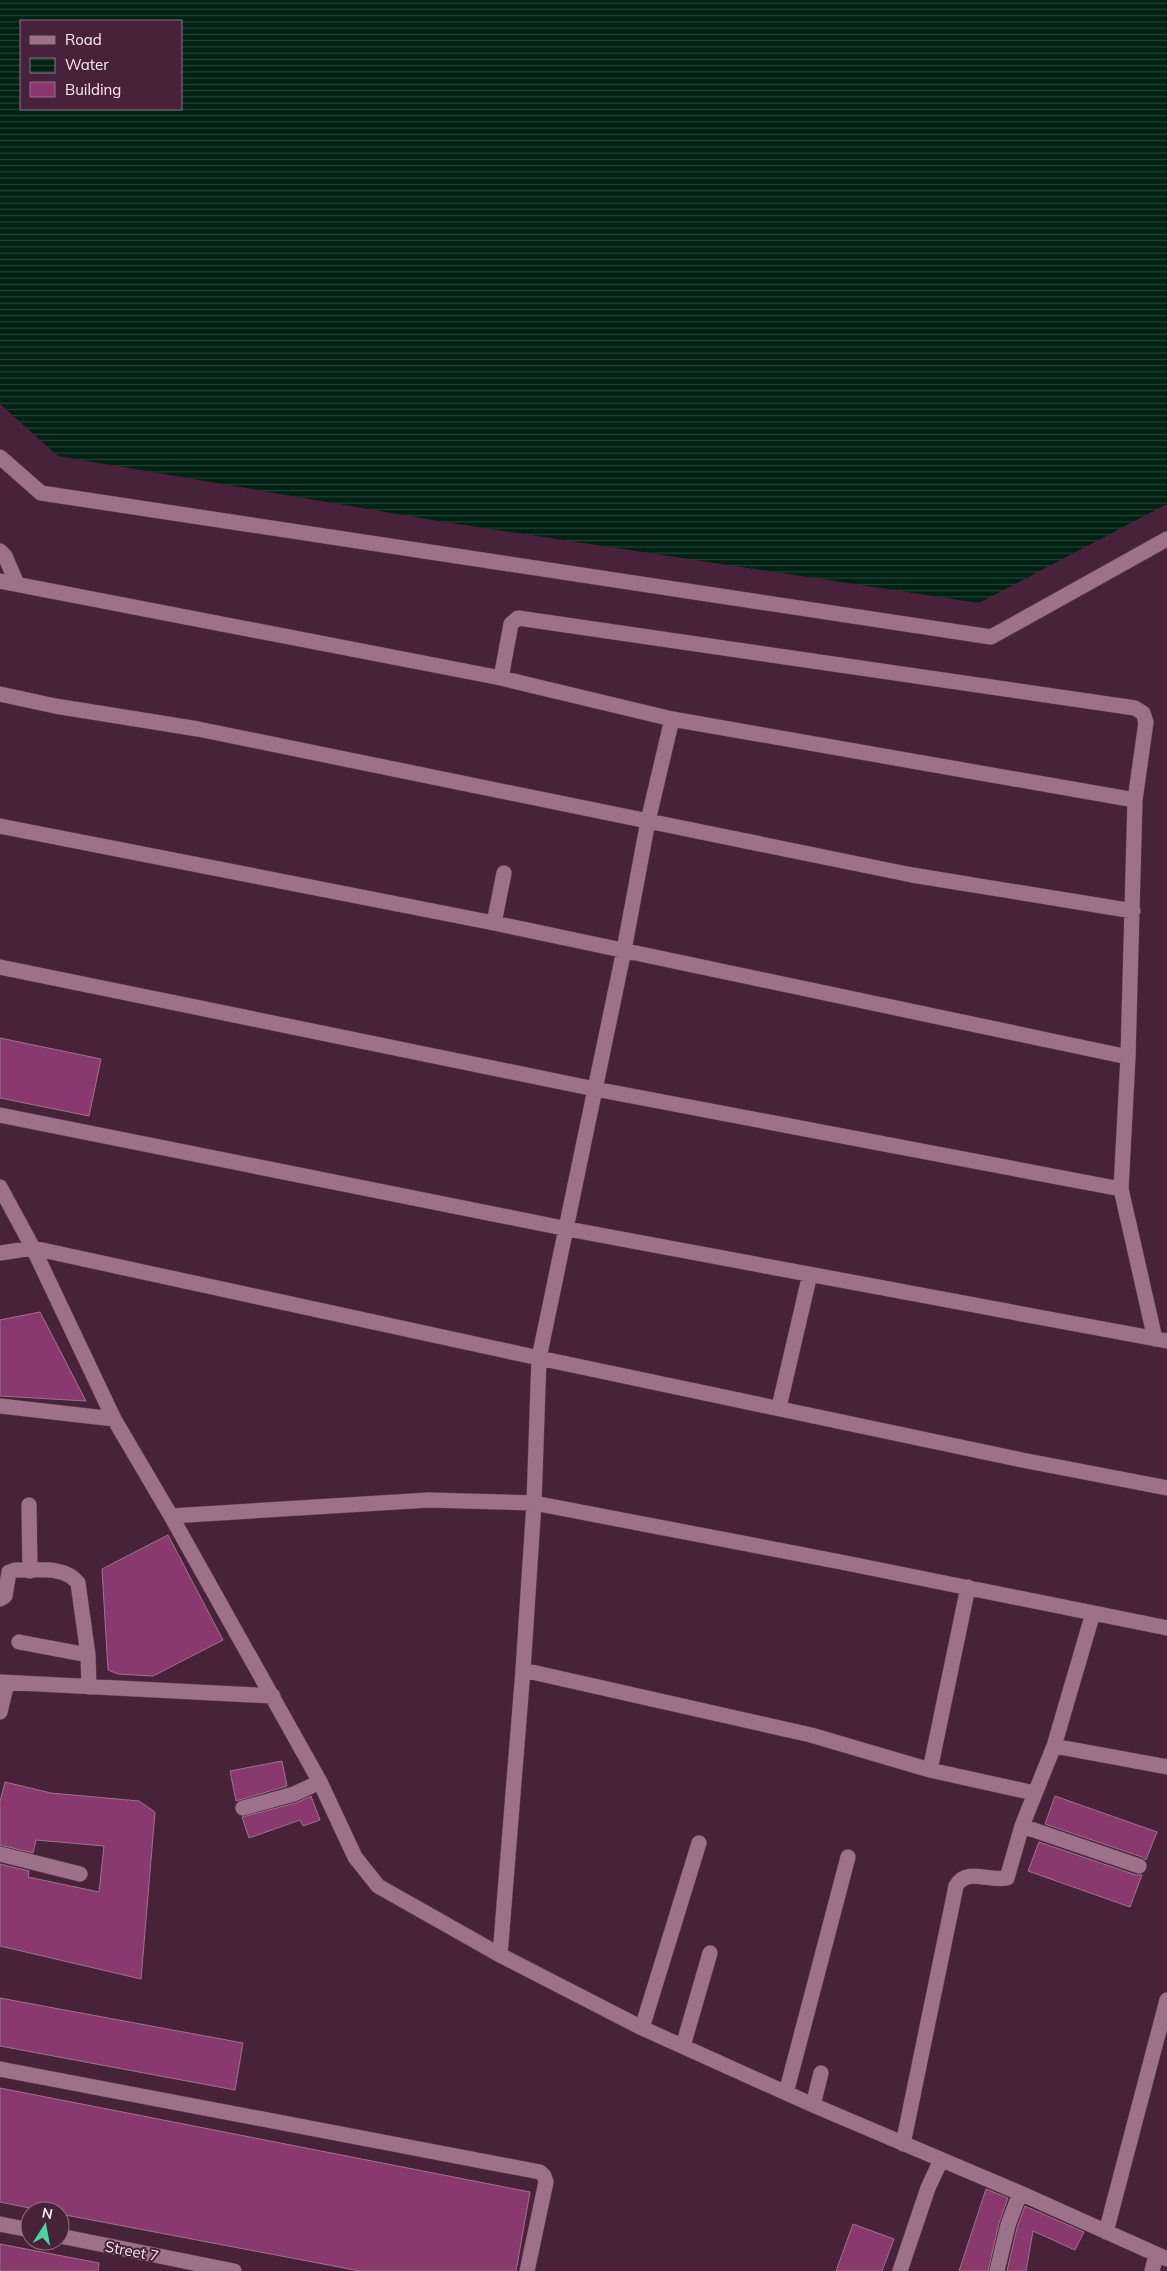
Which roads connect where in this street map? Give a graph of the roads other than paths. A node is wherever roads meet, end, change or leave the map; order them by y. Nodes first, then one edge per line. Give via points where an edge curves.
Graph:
1 (0, 457) edge
2 (1167, 539) edge
3 (0, 551) edge
4 (0, 581) edge
5 (17, 584) junction
6 (501, 678) junction
7 (0, 694) edge
8 (672, 719) junction
9 (1135, 800) junction
10 (648, 820) junction
11 (0, 826) edge
12 (504, 873) dead end
13 (1133, 911) junction
14 (494, 923) junction
15 (624, 950) junction
16 (0, 967) edge
17 (1128, 1057) junction
18 (595, 1089) junction
19 (0, 1115) edge
20 (0, 1187) edge
21 (1120, 1188) junction
22 (568, 1229) junction
23 (33, 1248) junction
24 (0, 1253) edge
25 (810, 1274) junction
26 (1161, 1340) edge
27 (539, 1358) junction
28 (0, 1406) edge
29 (779, 1407) junction
30 (114, 1419) junction
31 (1167, 1488) edge
32 (534, 1503) junction
33 (29, 1504) dead end
34 (171, 1516) junction
35 (30, 1571) junction
36 (968, 1587) junction
37 (0, 1599) edge
38 (1093, 1613) junction
39 (1167, 1628) edge
40 (18, 1642) dead end
41 (88, 1655) junction
42 (523, 1670) junction
43 (4, 1683) edge
44 (89, 1687) junction
45 (273, 1696) junction
46 (0, 1712) edge
47 (1054, 1746) junction
48 (1167, 1767) edge
49 (930, 1770) junction
50 (320, 1782) junction
51 (1034, 1793) junction
52 (243, 1808) dead end
53 (1022, 1826) junction
54 (700, 1843) dead end
55 (0, 1854) edge
56 (848, 1857) dead end
57 (1140, 1866) dead end
58 (80, 1874) dead end
59 (710, 1953) dead end
60 (500, 1955) junction
61 (1167, 2000) edge
62 (642, 2028) junction
63 (683, 2046) junction
64 (0, 2069) edge
65 (821, 2074) dead end
66 (786, 2093) junction
67 (813, 2105) junction
68 (903, 2144) junction
69 (940, 2160) junction
70 (1020, 2193) junction
71 (0, 2224) edge
72 (20, 2228) edge
73 (1106, 2232) junction
74 (70, 2238) edge
75 (1162, 2257) edge
76 (234, 2271) edge
77 (526, 2271) edge
78 (900, 2271) edge
79 (997, 2271) edge
80 (1152, 2271) edge

1 - 2 street via 42,494 991,637
3 - 5 street
4 - 5 street
5 - 6 street
6 - 8 street
6 - 9 street via 511,624 518,618 1135,708 1143,713 1146,722
7 - 10 street via 198,729
8 - 9 street
8 - 10 street
9 - 13 street
10 - 13 street via 912,875
10 - 15 street
11 - 14 street
12 - 14 street
13 - 17 street
14 - 15 street
15 - 17 street
15 - 18 street
16 - 18 street
17 - 21 street
18 - 21 street
18 - 22 street
19 - 22 street
20 - 23 street
21 - 26 street
22 - 25 street
22 - 27 street
23 - 24 street
23 - 27 street
23 - 30 street
25 - 26 street
25 - 29 street
27 - 29 street
27 - 32 street
28 - 30 street
29 - 31 street
30 - 34 street
32 - 34 street via 429,1500
32 - 36 street
32 - 42 street
33 - 35 street
34 - 45 street
35 - 37 street via 10,1572 5,1596
35 - 41 street via 65,1572 78,1583
36 - 38 street
36 - 49 street
38 - 39 street
38 - 47 street
40 - 41 street
41 - 44 street
42 - 49 street via 810,1736
42 - 60 street
43 - 44 street
43 - 46 street
44 - 45 street
45 - 50 street
47 - 48 street
47 - 51 street
49 - 51 street
50 - 52 street via 294,1794
50 - 60 street via 355,1857 378,1886
51 - 53 street
53 - 57 street
53 - 68 street via 1007,1878 1000,1880 968,1875 960,1878 956,1886
54 - 62 street
55 - 58 street
56 - 66 street
59 - 63 street
60 - 62 street
61 - 73 street
62 - 63 street
63 - 66 street
64 - 77 street via 540,2172 546,2182
65 - 67 street
66 - 67 street
67 - 68 street
68 - 69 street
69 - 70 street
69 - 78 street
70 - 73 street
70 - 79 street
71 - 72 street
73 - 75 street
74 - 76 street, Street 7
75 - 80 street

